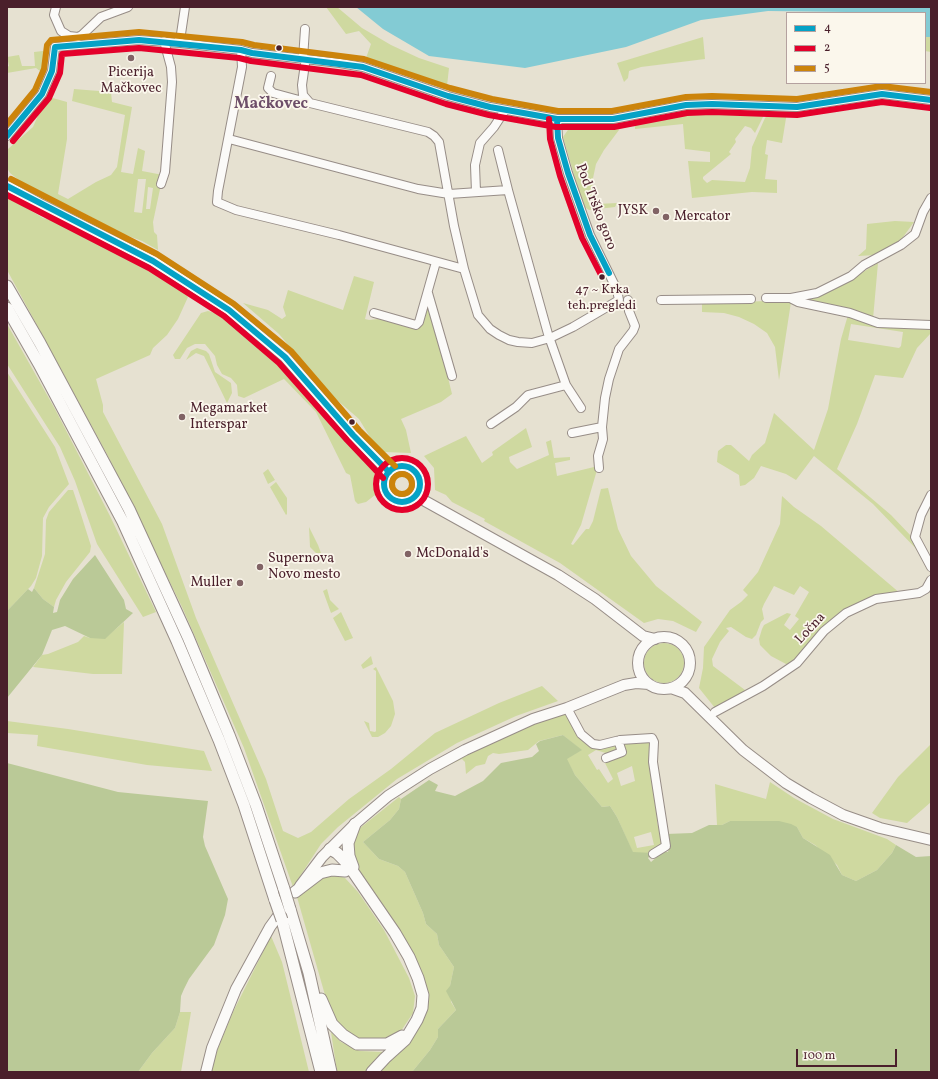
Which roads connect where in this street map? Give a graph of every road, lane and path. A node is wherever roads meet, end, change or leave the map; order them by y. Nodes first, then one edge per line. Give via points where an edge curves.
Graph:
1 (56, 7) edge
2 (128, 7) edge
3 (185, 7) edge
4 (305, 29) dead end
5 (164, 41) junction
6 (178, 42) junction
7 (241, 50) junction
8 (304, 62) junction
9 (271, 76) dead end
10 (931, 100) edge
11 (310, 103) junction
12 (505, 110) junction
13 (557, 119) junction
14 (7, 136) edge
15 (229, 140) junction
16 (498, 150) dead end
17 (161, 184) dead end
18 (7, 186) edge
19 (508, 190) junction
20 (476, 192) junction
21 (449, 194) junction
22 (931, 198) edge
23 (436, 262) junction
24 (464, 269) junction
25 (7, 286) edge
26 (428, 293) junction
27 (766, 298) dead end
28 (791, 298) junction
29 (751, 299) dead end
30 (628, 300) dead end
31 (661, 300) dead end
32 (7, 308) edge
33 (374, 313) dead end
34 (931, 325) edge
35 (550, 338) junction
36 (452, 376) dead end
37 (566, 385) junction
38 (580, 408) dead end
39 (491, 424) dead end
40 (602, 427) junction
41 (572, 433) dead end
42 (599, 468) dead end
43 (389, 472) junction
44 (931, 495) edge
45 (416, 496) junction
46 (931, 567) edge
47 (931, 580) edge
48 (615, 615) junction
49 (655, 639) junction
50 (639, 660) junction
51 (688, 672) junction
52 (649, 684) junction
53 (624, 685) junction
54 (671, 688) junction
55 (567, 708) junction
56 (712, 713) junction
57 (620, 740) junction
58 (606, 758) dead end
59 (355, 824) junction
60 (931, 840) edge
61 (330, 849) junction
62 (653, 854) dead end
63 (345, 871) junction
64 (359, 880) junction
65 (290, 891) junction
66 (308, 973) junction
67 (412, 1028) junction
68 (323, 1071) edge
69 (206, 1072) edge
70 (372, 1072) edge

1 - 2 street via 54,15 62,31 69,36 78,37 101,17
3 - 6 street
4 - 8 street
5 - 6 street
5 - 14 street via 55,47 52,71 42,94
5 - 17 street via 172,82
6 - 7 street
7 - 8 street
7 - 15 street via 242,67
8 - 11 street via 303,95
8 - 12 street via 340,62 448,96
9 - 11 street via 268,88 273,93
10 - 13 street via 882,94 797,107 686,105 613,118
11 - 21 street via 428,132 438,142
12 - 13 street
12 - 20 street via 494,128 480,143 475,165
13 - 35 street, Pod Trško goro via 558,138 568,173 590,235 617,290 619,300
15 - 21 street via 418,189
15 - 23 street via 217,197 217,202 221,205
16 - 19 street
18 - 43 main road via 153,260 229,310 285,358 364,448
19 - 20 street
19 - 35 street
20 - 21 street
21 - 24 street
22 - 28 street via 910,240 864,264 851,276 817,293
23 - 24 street
23 - 26 street
24 - 35 street via 478,315 490,329 518,342 532,343
25 - 65 highway via 129,509 230,735
26 - 33 street via 416,325
26 - 36 street
27 - 28 street
28 - 34 street via 878,323
29 - 31 street
30 - 40 street via 635,326 619,349 609,379
32 - 68 highway, bridge via 123,522 219,740 282,920
35 - 37 street
37 - 38 street
37 - 39 street via 528,395 516,407
40 - 41 street
40 - 42 street
43 - 45 main road via 406,467 416,473 420,485
43 - 45 main road via 384,487 389,496 394,500 406,502
44 - 46 street via 921,515 915,537
45 - 48 main road via 558,575
47 - 56 street, Ločna via 926,589 919,593 876,599 846,613 824,631 797,663 763,686
48 - 49 main road via 643,636
48 - 50 main road via 638,641
49 - 50 main road via 645,646
49 - 51 main road via 671,639 678,642 688,656
50 - 52 main road via 640,672
50 - 53 main road via 631,679
51 - 54 main road via 678,685
51 - 56 main road via 688,684 692,692
52 - 53 main road
52 - 54 main road via 663,689
53 - 55 main road
54 - 56 main road via 685,693
55 - 57 street via 581,734 593,744 600,745
55 - 59 main road via 534,719 459,753 403,786
56 - 60 main road via 743,750 811,798 843,815 880,828
57 - 58 street via 622,752
57 - 62 street via 652,738 654,742 654,762 666,846
59 - 61 main road
59 - 64 highway via 348,849
61 - 63 highway via 334,859
61 - 64 highway via 341,856
61 - 65 main road
63 - 64 highway
63 - 65 highway via 332,870 320,873
64 - 67 highway via 395,934 418,978 423,995 422,1008
65 - 66 highway, bridge via 290,909
65 - 69 main road via 236,989
66 - 67 highway via 317,984 324,1009 332,1024 357,1044 387,1044
66 - 68 highway
67 - 70 highway via 405,1040

